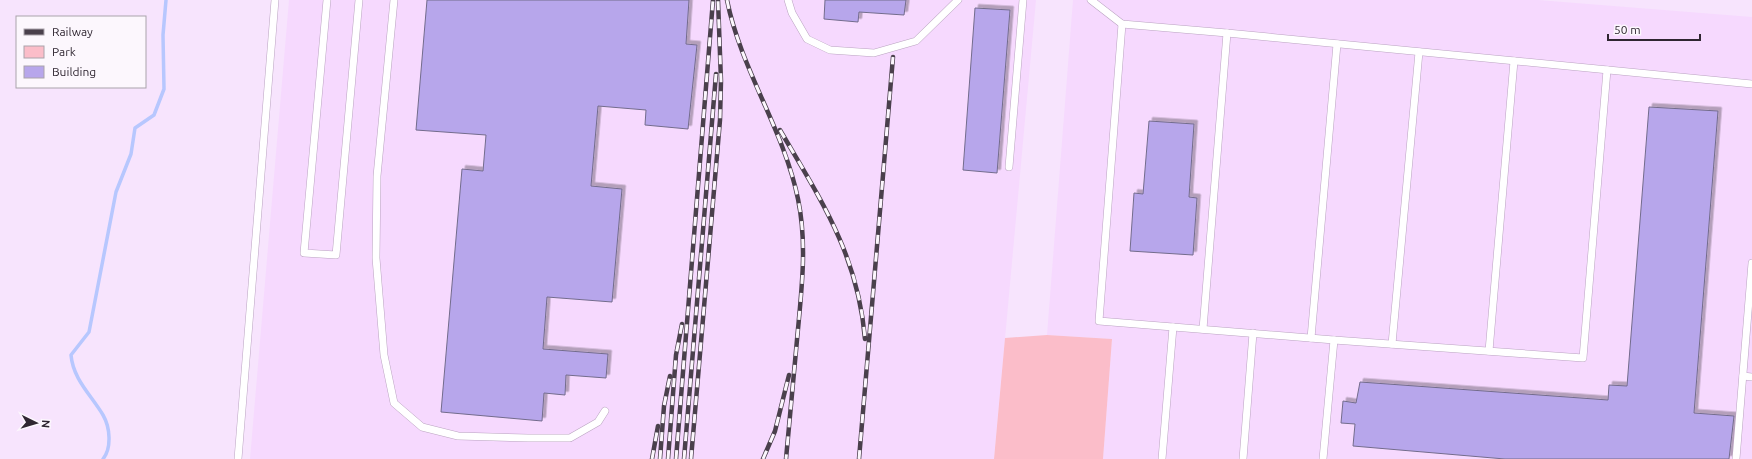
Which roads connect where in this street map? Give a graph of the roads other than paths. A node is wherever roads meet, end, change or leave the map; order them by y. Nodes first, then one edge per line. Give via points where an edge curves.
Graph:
1 (275, 0) edge
2 (327, 0) edge
3 (359, 0) edge
4 (394, 0) edge
5 (788, 0) edge
6 (958, 0) edge
7 (1023, 0) edge
8 (1091, 0) edge
9 (1122, 24) junction
10 (1227, 33) junction
11 (1337, 44) junction
12 (1419, 52) junction
13 (1514, 61) junction
14 (1607, 70) junction
15 (1752, 84) edge
16 (1009, 167) dead end
17 (1752, 263) edge
18 (1173, 327) junction
19 (1203, 329) junction
20 (1253, 334) junction
21 (1310, 338) junction
22 (1334, 340) junction
23 (1392, 344) junction
24 (1489, 351) junction
25 (1743, 376) junction
26 (1752, 377) edge
27 (605, 411) dead end
28 (238, 459) edge
29 (1162, 459) edge
30 (1243, 459) edge
31 (1323, 459) edge
32 (1736, 459) edge

1 - 28 lane
2 - 3 lane via 304,253 336,255
4 - 27 lane via 377,176 376,258 384,355 394,403 422,427 458,436 570,438 598,422
5 - 6 lane via 792,14 807,39 830,50 874,53 916,41
7 - 16 lane
8 - 9 lane
9 - 10 lane
9 - 18 lane via 1099,321
10 - 11 lane
10 - 19 lane
11 - 12 lane
11 - 21 lane
12 - 13 lane
12 - 23 lane
13 - 14 lane
13 - 24 lane
14 - 15 lane
14 - 24 lane via 1583,358
17 - 25 lane
18 - 19 lane
18 - 29 lane
19 - 20 lane
20 - 21 lane
20 - 30 lane
21 - 22 lane
22 - 23 lane
22 - 31 lane
23 - 24 lane
25 - 26 lane
25 - 32 lane

